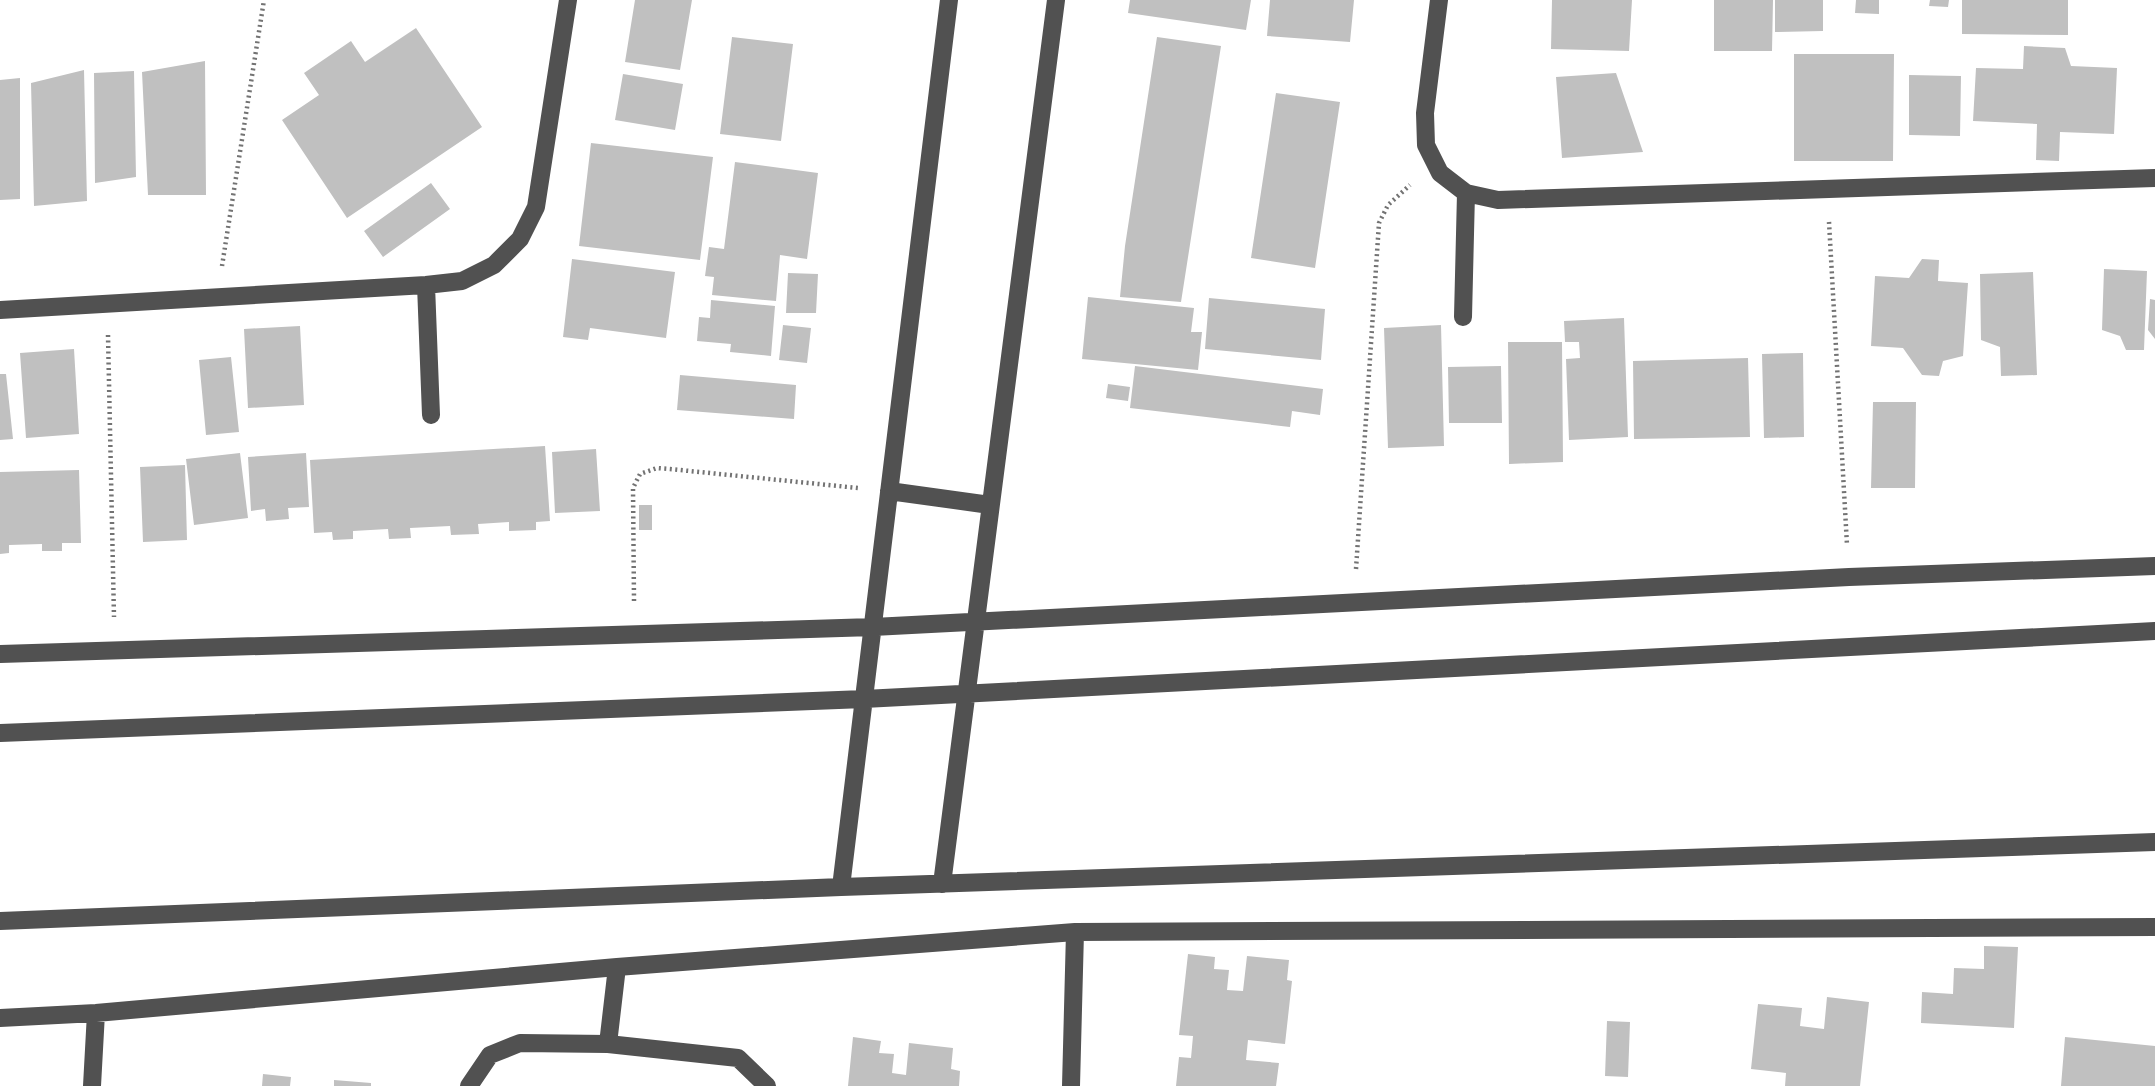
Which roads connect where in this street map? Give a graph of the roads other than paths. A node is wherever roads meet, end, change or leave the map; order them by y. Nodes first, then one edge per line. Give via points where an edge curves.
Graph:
1 (568, 0) edge
2 (949, 0) edge
3 (1056, 0) edge
4 (1439, 0) edge
5 (2155, 178) edge
6 (1466, 193) junction
7 (426, 285) junction
8 (0, 310) edge
9 (1463, 317) dead end
10 (431, 415) dead end
11 (889, 491) junction
12 (990, 505) junction
13 (2155, 566) edge
14 (976, 621) junction
15 (873, 627) junction
16 (2155, 631) edge
17 (0, 654) edge
18 (967, 693) junction
19 (864, 699) junction
20 (0, 733) edge
21 (2155, 842) edge
22 (942, 884) junction
23 (841, 887) junction
24 (0, 921) edge
25 (2155, 927) edge
26 (1075, 932) junction
27 (617, 967) junction
28 (96, 1013) junction
29 (0, 1018) edge
30 (608, 1044) junction
31 (92, 1086) edge
32 (469, 1086) edge
33 (767, 1086) edge
34 (1071, 1086) edge

1 - 7 street via 536,207 520,239 494,265 462,281
2 - 11 street
3 - 12 street
4 - 6 street via 1425,113 1426,145 1440,173
5 - 6 street via 1498,200
6 - 9 street
7 - 8 street
7 - 10 street
11 - 12 street
11 - 15 street
12 - 14 street
13 - 14 street
14 - 15 street
14 - 18 street
15 - 17 street
15 - 19 street
16 - 18 street
18 - 19 street
18 - 22 street
19 - 20 street
19 - 23 street
21 - 22 street
22 - 23 street
23 - 24 street
25 - 26 street
26 - 27 street
26 - 34 street
27 - 28 street
27 - 30 street
28 - 29 street
28 - 31 street
30 - 32 street via 520,1043 489,1055
30 - 33 street via 738,1058

